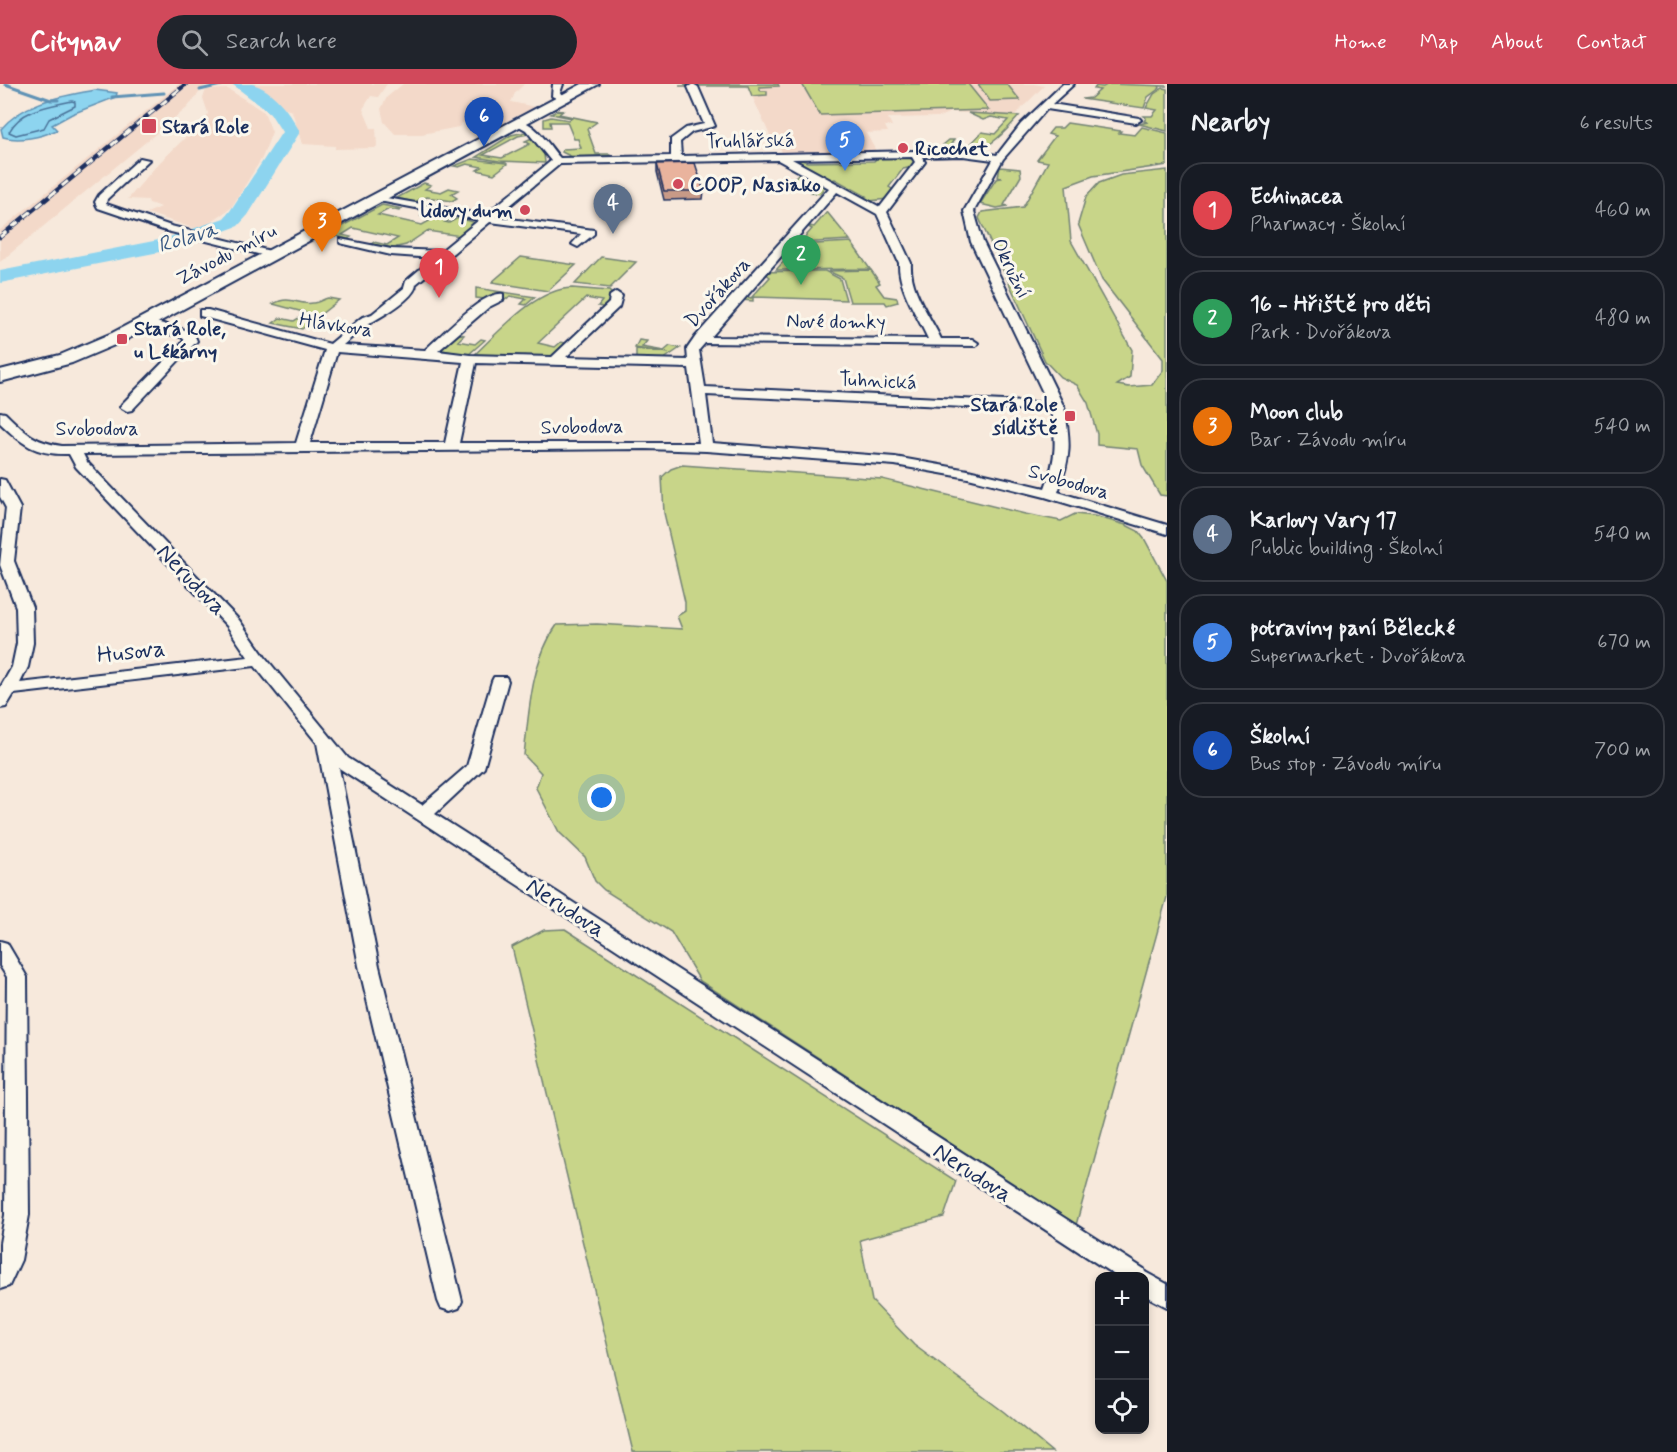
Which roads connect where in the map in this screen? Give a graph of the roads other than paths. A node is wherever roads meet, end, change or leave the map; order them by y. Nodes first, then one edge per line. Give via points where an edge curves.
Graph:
1 (558, 84) edge
2 (592, 84) edge
3 (1069, 84) edge
4 (693, 87) dead end
5 (565, 99) junction
6 (1045, 106) junction
7 (1136, 120) dead end
8 (520, 123) junction
9 (916, 154) junction
10 (781, 158) junction
11 (998, 158) junction
12 (144, 160) dead end
13 (676, 160) junction
14 (557, 161) junction
15 (832, 174) dead end
16 (813, 175) junction
17 (835, 187) junction
18 (379, 198) junction
19 (890, 202) junction
20 (866, 203) junction
21 (882, 212) junction
22 (488, 219) junction
23 (344, 241) dead end
24 (578, 244) dead end
25 (274, 255) junction
26 (444, 255) junction
27 (616, 296) dead end
28 (499, 297) dead end
29 (204, 313) dead end
30 (144, 323) junction
31 (700, 339) junction
32 (936, 342) junction
33 (972, 343) dead end
34 (332, 348) junction
35 (428, 354) junction
36 (470, 359) junction
37 (555, 361) junction
38 (694, 364) junction
39 (0, 376) edge
40 (698, 391) junction
41 (127, 407) dead end
42 (1057, 407) junction
43 (3, 418) edge
44 (0, 436) edge
45 (302, 446) junction
46 (451, 446) junction
47 (706, 447) junction
48 (75, 451) junction
49 (0, 483) edge
50 (1050, 494) junction
51 (1167, 531) edge
52 (259, 661) junction
53 (500, 681) dead end
54 (5, 696) edge
55 (324, 741) junction
56 (423, 814) junction
57 (0, 948) edge
58 (1129, 1272) edge
59 (0, 1279) edge
60 (1149, 1285) edge
61 (1167, 1297) edge
62 (450, 1301) dead end

1 - 5 street via 555,94
2 - 5 main road, Závodu míru
3 - 6 street, Okružní
4 - 13 street via 710,126 689,130 675,141
5 - 8 main road, Závodu míru
6 - 7 street
6 - 11 street, Okružní
8 - 14 street
8 - 18 main road, Závodu míru
9 - 10 street, Truhlářská
9 - 11 street, Truhlářská via 963,153
9 - 19 street via 920,162
10 - 13 street, Truhlářská
10 - 16 street
11 - 42 street, Okružní via 969,211 977,242
12 - 25 street via 100,202 108,209 167,228
13 - 14 street, Truhlářská
14 - 22 street
15 - 16 street
16 - 17 street
17 - 20 street
17 - 31 street, Dvořákova
18 - 22 street
18 - 25 main road, Závodu míru
19 - 20 street
19 - 21 street
20 - 21 street
21 - 32 street via 904,263 915,303
22 - 24 street via 590,232
22 - 26 street
23 - 26 street via 390,252
25 - 30 main road, Závodu míru
26 - 34 street via 410,283 410,289
27 - 37 street via 615,304
28 - 35 street via 485,304
29 - 34 street, Hlávkova
30 - 39 main road, Závodu míru via 82,353
30 - 41 street via 185,334 191,341
31 - 32 street, Nové domky
31 - 38 street, Dvořákova via 693,349
32 - 33 street, Nové domky
34 - 35 street, Hlávkova
34 - 45 street
35 - 36 street, Hlávkova
36 - 37 street, Hlávkova
36 - 46 street
37 - 38 street, Hlávkova
38 - 40 street, Dvořákova
40 - 42 street, Tuhnická
40 - 47 street, Dvořákova
42 - 50 street, Okružní via 1063,438 1061,465
43 - 44 street
43 - 48 street, Svobodova via 34,444
45 - 46 street, Svobodova
45 - 48 street, Svobodova
46 - 47 street, Svobodova
47 - 50 street, Svobodova via 895,461
48 - 52 street, Nerudova via 81,464 233,622
49 - 54 street, Husova via 13,508 6,561 24,607 25,644 20,667
50 - 51 street, Svobodova
52 - 54 street, Husova
52 - 55 street, Nerudova
53 - 56 street via 476,768
55 - 56 street, Nerudova via 342,762
55 - 62 street via 369,966
56 - 58 street, Nerudova
57 - 59 street via 16,977 17,1191 9,1260
60 - 61 street

